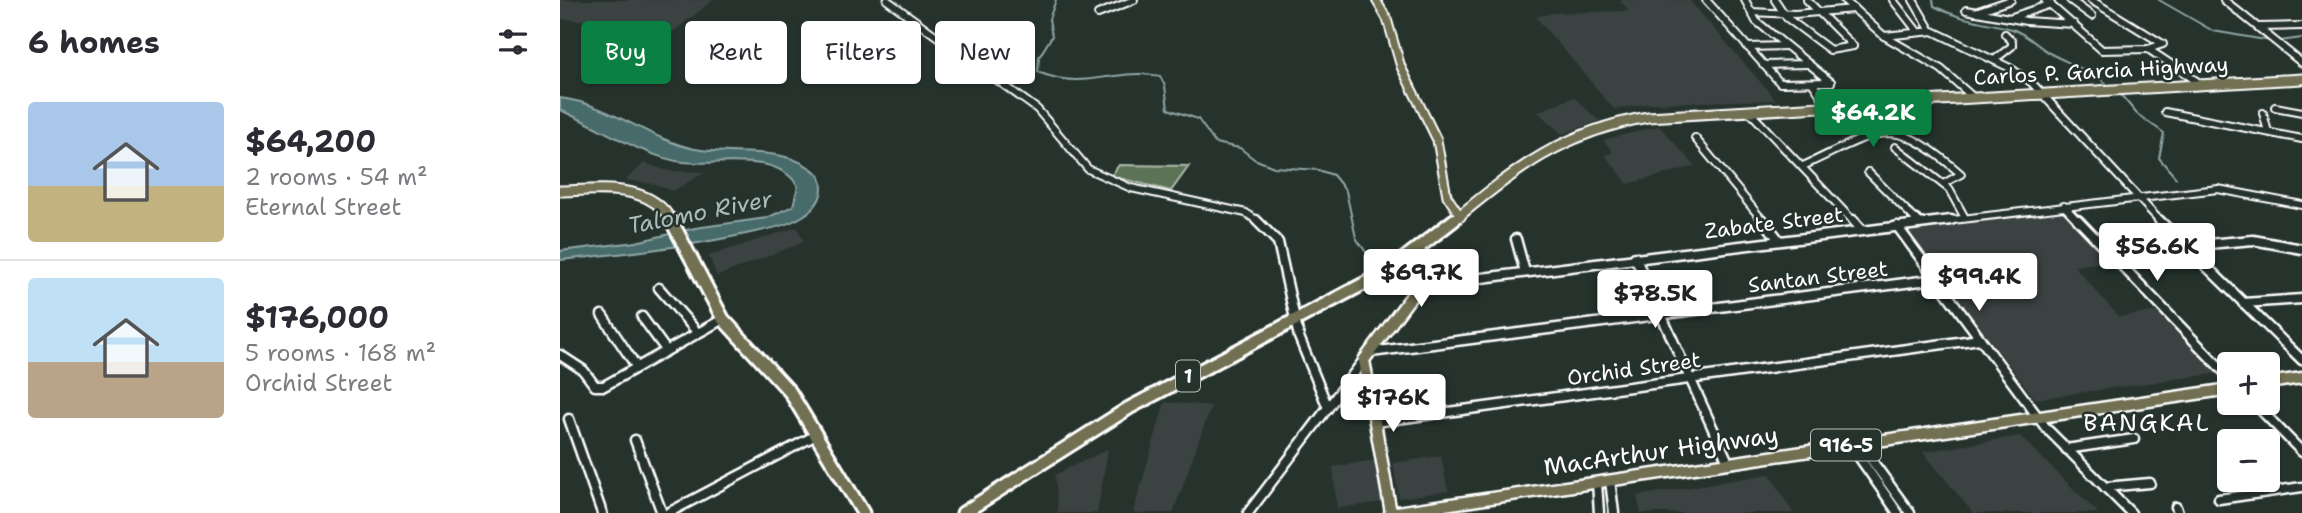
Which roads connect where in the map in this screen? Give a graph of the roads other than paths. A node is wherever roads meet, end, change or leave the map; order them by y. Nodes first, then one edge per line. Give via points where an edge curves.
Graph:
1 (887, 0) edge
2 (1134, 0) edge
3 (1376, 0) edge
4 (1706, 0) edge
5 (1745, 0) edge
6 (1775, 0) edge
7 (1808, 0) edge
8 (1843, 0) edge
9 (1893, 0) edge
10 (1913, 0) edge
11 (2011, 0) edge
12 (2045, 0) edge
13 (2070, 0) edge
14 (2091, 0) edge
15 (2224, 0) edge
16 (2051, 4) junction
17 (1854, 9) junction
18 (1966, 10) dead end
19 (1751, 12) junction
20 (1820, 12) junction
21 (1974, 12) junction
22 (1783, 13) junction
23 (1098, 15) dead end
24 (2092, 16) dead end
25 (2008, 18) junction
26 (2075, 24) junction
27 (2302, 26) edge
28 (2258, 27) junction
29 (1917, 31) junction
30 (1931, 31) junction
31 (2005, 34) dead end
32 (1884, 36) junction
33 (1787, 46) junction
34 (1747, 47) junction
35 (2148, 48) junction
36 (1994, 60) junction
37 (2302, 63) edge
38 (1810, 64) junction
39 (1763, 65) junction
40 (2302, 79) edge
41 (1813, 84) junction
42 (2201, 84) junction
43 (2044, 93) junction
44 (1974, 98) junction
45 (1828, 106) junction
46 (2275, 107) dead end
47 (1748, 110) junction
48 (2302, 112) edge
49 (2165, 113) dead end
50 (2263, 113) dead end
51 (2268, 132) junction
52 (1695, 138) dead end
53 (2302, 139) edge
54 (1895, 147) dead end
55 (1803, 166) junction
56 (1867, 172) dead end
57 (1943, 184) junction
58 (560, 191) edge
59 (2136, 198) junction
60 (2302, 205) edge
61 (2064, 206) junction
62 (1461, 217) junction
63 (1965, 218) junction
64 (1919, 223) junction
65 (1897, 226) junction
66 (1862, 230) junction
67 (1516, 239) dead end
68 (1779, 240) junction
69 (2185, 246) junction
70 (2302, 248) edge
71 (1419, 250) junction
72 (1635, 257) junction
73 (1525, 272) junction
74 (1936, 279) junction
75 (1417, 286) junction
76 (659, 288) dead end
77 (2302, 299) edge
78 (2243, 303) junction
79 (1661, 314) junction
80 (602, 315) dead end
81 (642, 317) dead end
82 (723, 319) junction
83 (1295, 320) junction
84 (697, 332) junction
85 (1980, 339) junction
86 (666, 350) junction
87 (560, 355) edge
88 (1368, 356) junction
89 (2302, 360) edge
90 (2217, 365) edge
91 (635, 366) junction
92 (2302, 378) edge
93 (1690, 379) junction
94 (2280, 381) edge
95 (2217, 391) edge
96 (1328, 408) junction
97 (2266, 415) edge
98 (2039, 417) junction
99 (569, 419) dead end
100 (1375, 422) junction
101 (816, 435) junction
102 (2134, 439) dead end
103 (635, 440) dead end
104 (1854, 444) junction
105 (2066, 449) junction
106 (2302, 452) edge
107 (1728, 462) junction
108 (1610, 480) junction
109 (1597, 482) junction
110 (2150, 483) dead end
111 (2302, 487) edge
112 (2105, 488) junction
113 (2220, 499) dead end
114 (860, 509) edge
115 (601, 513) edge
116 (662, 513) edge
117 (668, 513) edge
118 (872, 513) edge
119 (963, 513) edge
120 (1248, 513) edge
121 (1390, 513) edge
122 (1599, 513) edge
123 (1614, 513) edge
124 (1898, 513) edge
125 (1910, 513) edge
126 (2131, 513) edge

1 - 83 street via 1037,109 1079,161 1098,175 1131,188 1255,217 1278,242
2 - 23 street
3 - 62 main road via 1386,14 1398,60 1434,133 1447,202
4 - 34 street
5 - 19 street
6 - 22 street
7 - 20 street
8 - 17 street
9 - 29 street
10 - 30 street
11 - 21 street
12 - 16 street
13 - 24 street
14 - 35 street via 2163,44
15 - 28 street
16 - 25 street
16 - 26 street
17 - 20 street
17 - 32 street
18 - 21 street
19 - 22 street
19 - 33 street
20 - 22 street
20 - 22 street via 1853,46 1830,50
21 - 25 street
25 - 26 street
26 - 35 street via 2102,50
27 - 28 street
28 - 37 street
29 - 30 street
29 - 32 street
30 - 36 street
31 - 36 street via 2012,47
32 - 44 street via 1941,69
33 - 34 street
33 - 38 street
34 - 39 street
35 - 42 street
36 - 43 street
38 - 39 street
38 - 41 street via 1831,82
39 - 41 street via 1782,84
40 - 42 highway, Carlos P. Garcia Highway / 1
41 - 45 street
42 - 43 highway, Carlos P. Garcia Highway / 1
43 - 44 highway, Carlos P. Garcia Highway / 1
43 - 59 street
44 - 45 highway, Carlos P. Garcia Highway / 1
45 - 47 highway, Carlos P. Garcia Highway / 1
46 - 48 street
47 - 55 street
47 - 62 highway, Carlos P. Garcia Highway / 1 via 1648,117 1582,134 1525,164
49 - 51 street
50 - 51 street
51 - 53 street
52 - 68 street
54 - 57 street
55 - 57 street via 1877,132 1892,131 1908,136 1961,174
55 - 66 street
56 - 64 street
57 - 63 street
58 - 82 highway via 638,194 664,207
59 - 60 street, Zabate Street via 2224,189
59 - 61 street, Zabate Street
59 - 69 street
61 - 63 street, Zabate Street
61 - 90 street
62 - 71 highway, Carlos P. Garcia Highway / 1
63 - 64 street, Zabate Street
64 - 65 street, Zabate Street
65 - 66 street, Zabate Street
65 - 74 street
66 - 68 street, Zabate Street
67 - 73 street
68 - 72 street, Zabate Street
69 - 70 street via 2253,240
69 - 78 street
71 - 75 main road via 1425,264
71 - 83 highway, Carlos P. Garcia Highway / 1
72 - 73 street, Zabate Street
72 - 79 street
73 - 75 street, Zabate Street
74 - 79 street, Santan Street
74 - 85 street
75 - 88 main road
76 - 84 street
77 - 78 street
78 - 89 street
79 - 88 street, Santan Street
79 - 93 street
80 - 91 street
81 - 86 street
82 - 84 street
82 - 101 highway via 790,392
83 - 96 street
83 - 119 highway, Carlos P. Garcia Highway / 1 via 1129,408
84 - 86 street
85 - 93 street, Orchid Street
85 - 98 street
86 - 91 street
87 - 91 street via 583,370 595,386 604,386
88 - 96 street
88 - 100 main road
92 - 94 main road
93 - 100 street, Orchid Street
93 - 107 street
95 - 98 main road, MacArthur Highway / 916-5
96 - 120 street
97 - 106 street
98 - 104 main road, MacArthur Highway / 916-5
98 - 105 street
99 - 115 street
100 - 121 main road
101 - 114 highway
101 - 117 street
102 - 105 street
103 - 116 street
104 - 107 main road, MacArthur Highway / 916-5
104 - 124 street
104 - 125 street
105 - 112 street
107 - 108 main road, MacArthur Highway / 916-5
108 - 109 main road, MacArthur Highway / 916-5
108 - 123 street
109 - 121 main road, MacArthur Highway / 916-5
109 - 122 street
110 - 112 street
111 - 113 street
112 - 126 street
114 - 118 highway

